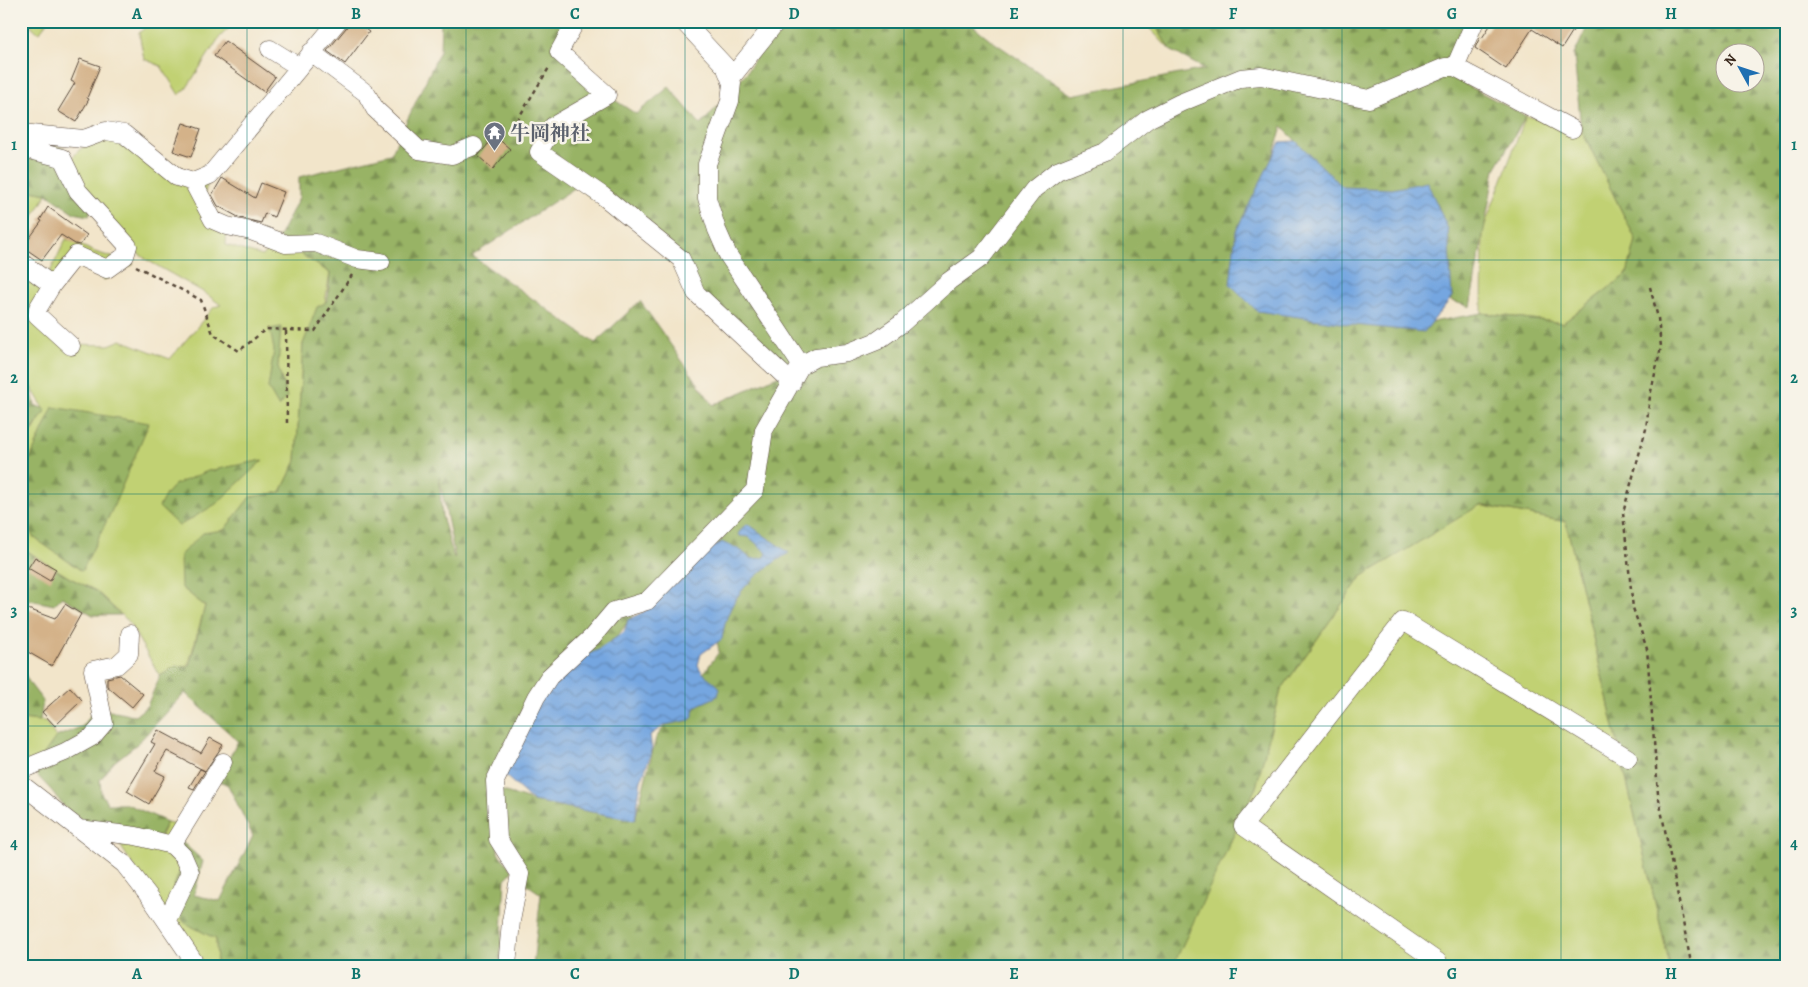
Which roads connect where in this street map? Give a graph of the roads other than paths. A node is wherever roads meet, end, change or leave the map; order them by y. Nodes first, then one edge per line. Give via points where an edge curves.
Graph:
1 (338, 21) edge
2 (576, 21) edge
3 (683, 21) edge
4 (777, 21) edge
5 (1475, 21) edge
6 (270, 49) dead end
7 (311, 52) junction
8 (299, 67) junction
9 (1455, 67) junction
10 (730, 79) junction
11 (1572, 129) dead end
12 (21, 133) edge
13 (21, 140) edge
14 (474, 146) dead end
15 (193, 182) junction
16 (375, 261) road end
17 (21, 262) edge
18 (52, 285) junction
19 (71, 346) dead end
20 (801, 365) junction
21 (792, 383) junction
22 (130, 634) dead end
23 (1628, 758) dead end
24 (223, 762) dead end
25 (21, 770) edge
26 (21, 784) edge
27 (79, 829) junction
28 (172, 845) junction
29 (167, 920) junction
30 (197, 966) edge
31 (507, 966) edge
32 (1436, 966) edge

1 - 7 street
2 - 21 street via 559,52 607,95 553,126 540,152 603,196 681,259 696,293
3 - 10 street via 725,66
4 - 10 street
5 - 9 street
6 - 8 street
7 - 8 street
7 - 14 street via 366,93 375,109 419,150 452,154
8 - 15 street via 210,175
9 - 11 street
9 - 20 street via 1445,67 1369,99 1261,76 1240,78 1180,102 1148,118 1105,152 1057,171 1034,189 981,258 878,342 847,353 816,357
10 - 20 street via 730,101 707,164 707,198 728,255
12 - 15 street via 84,139 106,131 124,134 177,178
13 - 18 street via 30,150 62,158 78,191 128,246 124,256 108,268 76,255
15 - 16 street via 213,220 286,244 316,243 358,259
17 - 18 street
18 - 19 street via 37,315
20 - 21 street
21 - 31 street via 764,430 755,490 647,601 614,611 536,697 495,781 498,839 520,874 510,921
22 - 25 street via 129,654 117,665 93,670 104,723 92,737
23 - 32 street via 1403,621 1243,826 1438,962
24 - 28 street
26 - 27 street
27 - 28 street via 136,836
27 - 29 street via 124,864
28 - 29 street via 184,856 190,872
29 - 30 street

